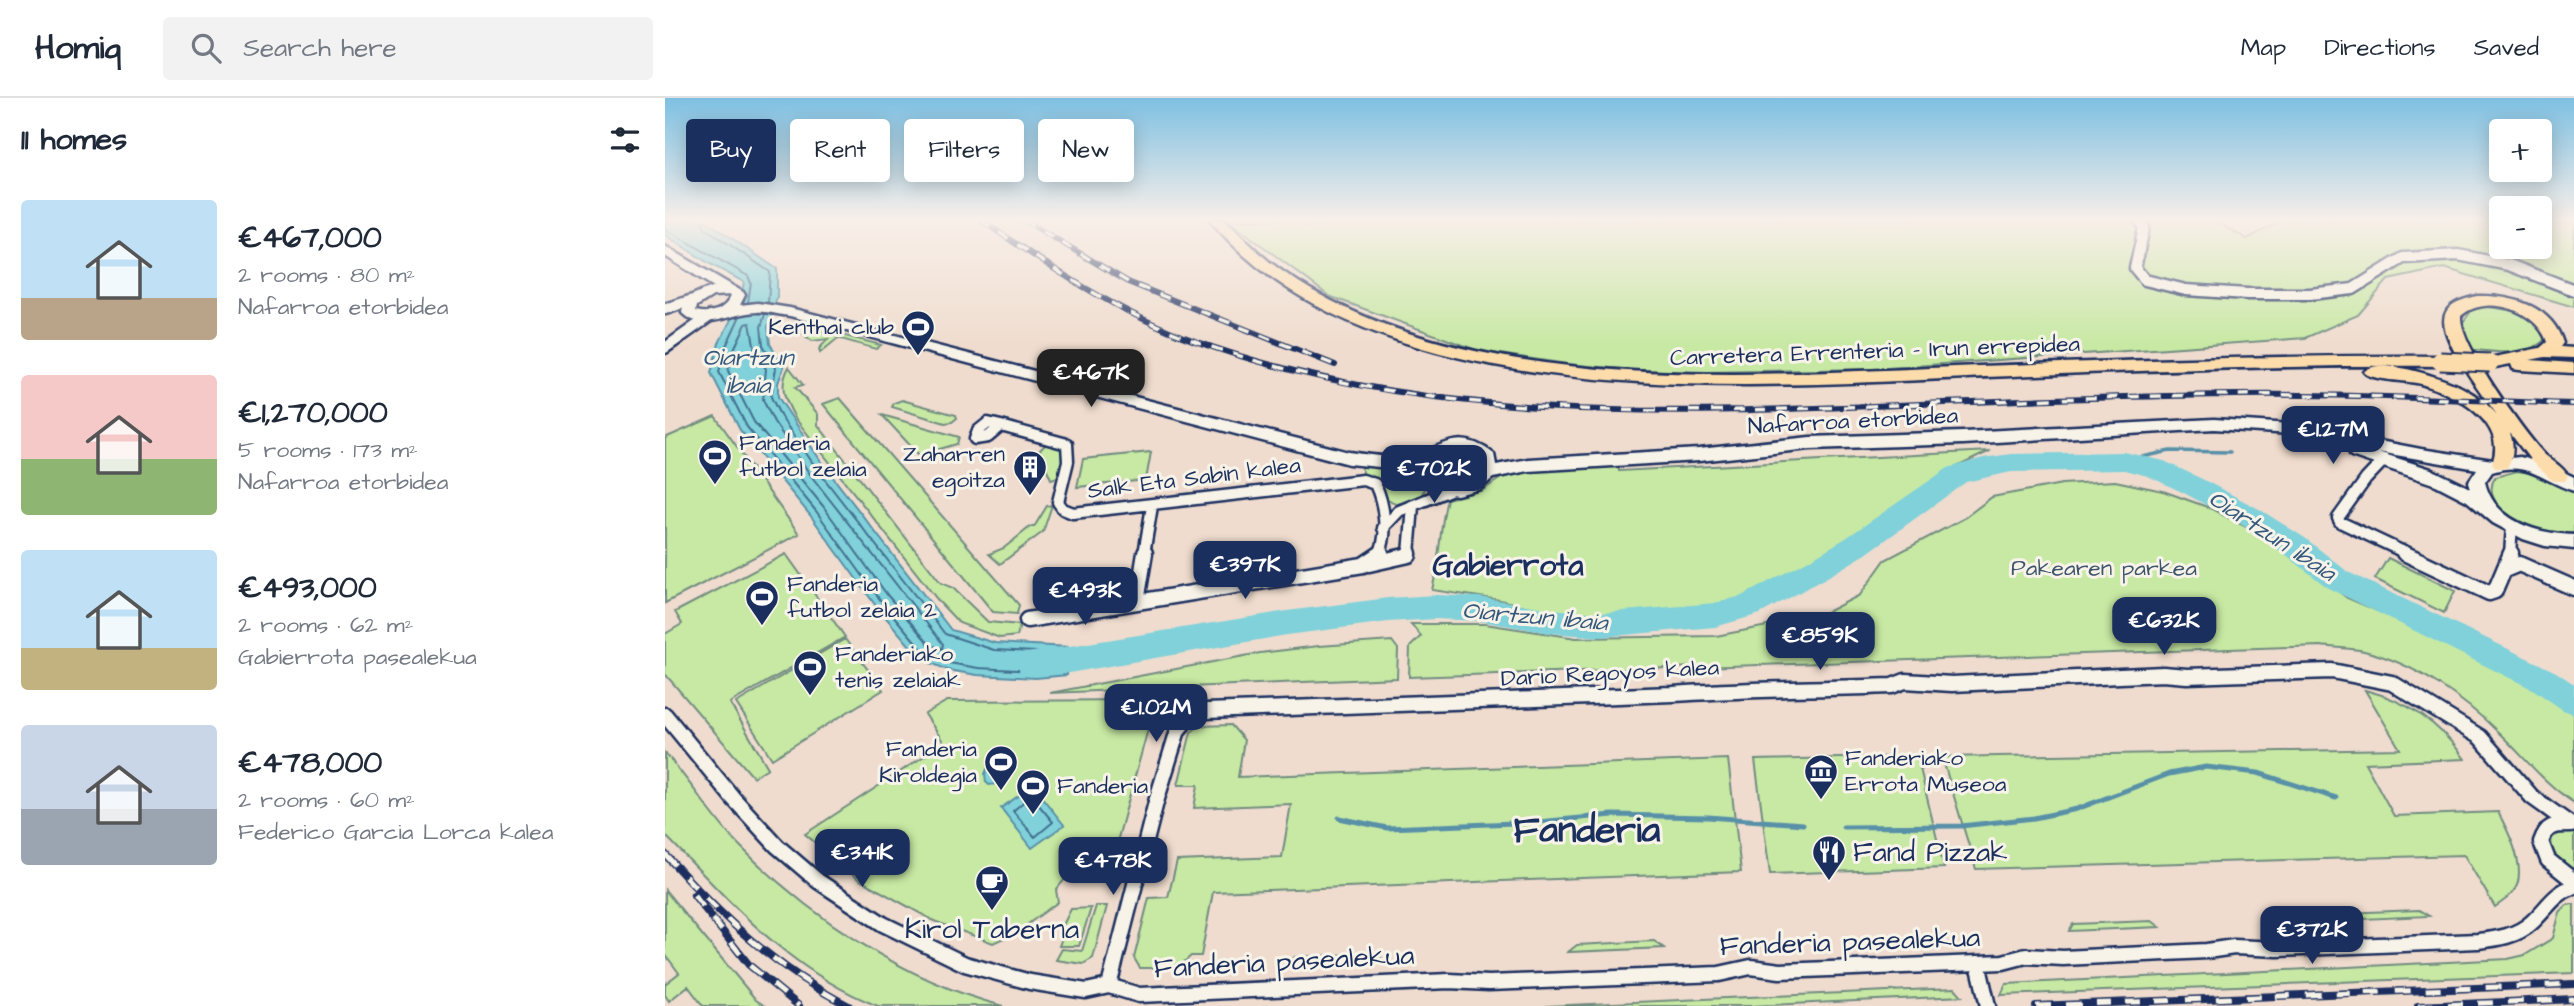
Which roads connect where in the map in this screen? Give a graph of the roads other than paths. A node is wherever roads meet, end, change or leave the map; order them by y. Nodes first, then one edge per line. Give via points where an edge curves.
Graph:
1 (684, 262) edge
2 (1262, 262) edge
3 (2136, 262) edge
4 (2394, 262) edge
5 (2494, 262) edge
6 (708, 278) junction
7 (2574, 290) edge
8 (734, 293) junction
9 (701, 297) junction
10 (758, 307) junction
11 (666, 309) edge
12 (725, 312) junction
13 (690, 314) junction
14 (710, 316) junction
15 (687, 331) junction
16 (665, 348) edge
17 (2545, 352) junction
18 (2574, 352) edge
19 (2490, 363) junction
20 (2574, 368) edge
21 (1871, 376) junction
22 (1001, 426) dead end
23 (2180, 427) junction
24 (1432, 456) junction
25 (2384, 460) junction
26 (1399, 463) junction
27 (2497, 464) junction
28 (1488, 465) junction
29 (1429, 478) junction
30 (2568, 479) edge
31 (1450, 490) junction
32 (1380, 495) junction
33 (1427, 500) junction
34 (1152, 506) junction
35 (1413, 506) junction
36 (2488, 507) junction
37 (2512, 526) junction
38 (1383, 528) junction
39 (2547, 540) junction
40 (2574, 542) edge
41 (2574, 553) edge
42 (1363, 565) junction
43 (2507, 569) junction
44 (2574, 588) edge
45 (1137, 601) junction
46 (1027, 620) dead end
47 (665, 715) edge
48 (2573, 826) edge
49 (2574, 883) edge
50 (1978, 963) junction
51 (1109, 986) junction
52 (1988, 1006) edge

1 - 6 main road
2 - 21 main road, Carretera Errenteria – Irun errepidea via 1322,300 1377,325 1490,359 1636,380
3 - 4 street via 2143,279 2161,285 2219,292 2328,294 2354,288
5 - 7 street
6 - 8 main road
6 - 9 main road
8 - 9 main road
8 - 10 main road
8 - 12 main road via 737,301
9 - 11 street
9 - 13 main road via 690,305
10 - 12 main road
10 - 26 main road via 1339,456
11 - 13 street
12 - 14 main road
13 - 14 main road
13 - 15 street
14 - 15 street
15 - 16 street
17 - 18 main road
17 - 19 main road
17 - 30 main road via 2555,343 2553,331 2538,316 2516,306 2480,301 2465,303 2453,314 2452,326 2464,354 2530,447
19 - 20 main road, Carretera Errenteria – Irun errepidea
19 - 21 main road, Carretera Errenteria – Irun errepidea, bridge via 2291,360
21 - 27 main road via 2003,381 2393,373 2451,389 2480,408 2505,445
22 - 34 street, Salk Eta Sabin kalea via 1067,444 1068,461 1058,502 1063,509 1073,513
23 - 25 main road, Nafarroa etorbidea via 2294,439
23 - 27 main road, Nafarroa etorbidea via 2214,424 2291,429
23 - 28 main road, Nafarroa etorbidea via 1810,443 1699,455
24 - 26 main road
24 - 28 main road via 1444,448 1465,445 1474,447
24 - 29 main road via 1426,467
25 - 36 main road, Nafarroa etorbidea via 2439,479
25 - 43 street via 2338,518 2340,522 2489,593 2495,592
26 - 29 main road via 1418,468
27 - 30 main road, Nafarroa etorbidea via 2535,466
27 - 36 main road via 2481,471 2477,481
28 - 31 main road, Nafarroa etorbidea via 1473,486
29 - 31 main road
29 - 33 street via 1432,491
31 - 33 street
32 - 34 street, Salk Eta Sabin kalea via 1375,484 1363,480
32 - 35 street, Salk Eta Sabin kalea via 1394,506
32 - 38 street
33 - 35 street
34 - 45 street
35 - 38 street via 1391,517
35 - 42 street via 1409,555
36 - 37 main road, Nafarroa etorbidea
37 - 39 main road, Nafarroa etorbidea
37 - 43 street via 2514,542
38 - 42 street via 1380,554
39 - 40 main road
39 - 41 main road
42 - 45 street
43 - 44 street via 2519,564
45 - 46 street
47 - 51 street, Fanderia pasealekua via 777,846 818,881 883,924 965,964 1030,982 1086,991
48 - 49 street via 2552,825 2541,842 2548,860
48 - 51 street, Dario Regoyos kalea via 2532,797 2480,737 2392,683 2332,671 1905,681 1892,686 1748,692 1729,687 1678,694 1206,711 1189,717 1178,730
49 - 50 street, Fanderia pasealekua via 2552,895 2529,924 2498,939 2026,956
50 - 51 street, Fanderia pasealekua via 1780,971 1751,967 1719,974 1139,995
50 - 52 street

